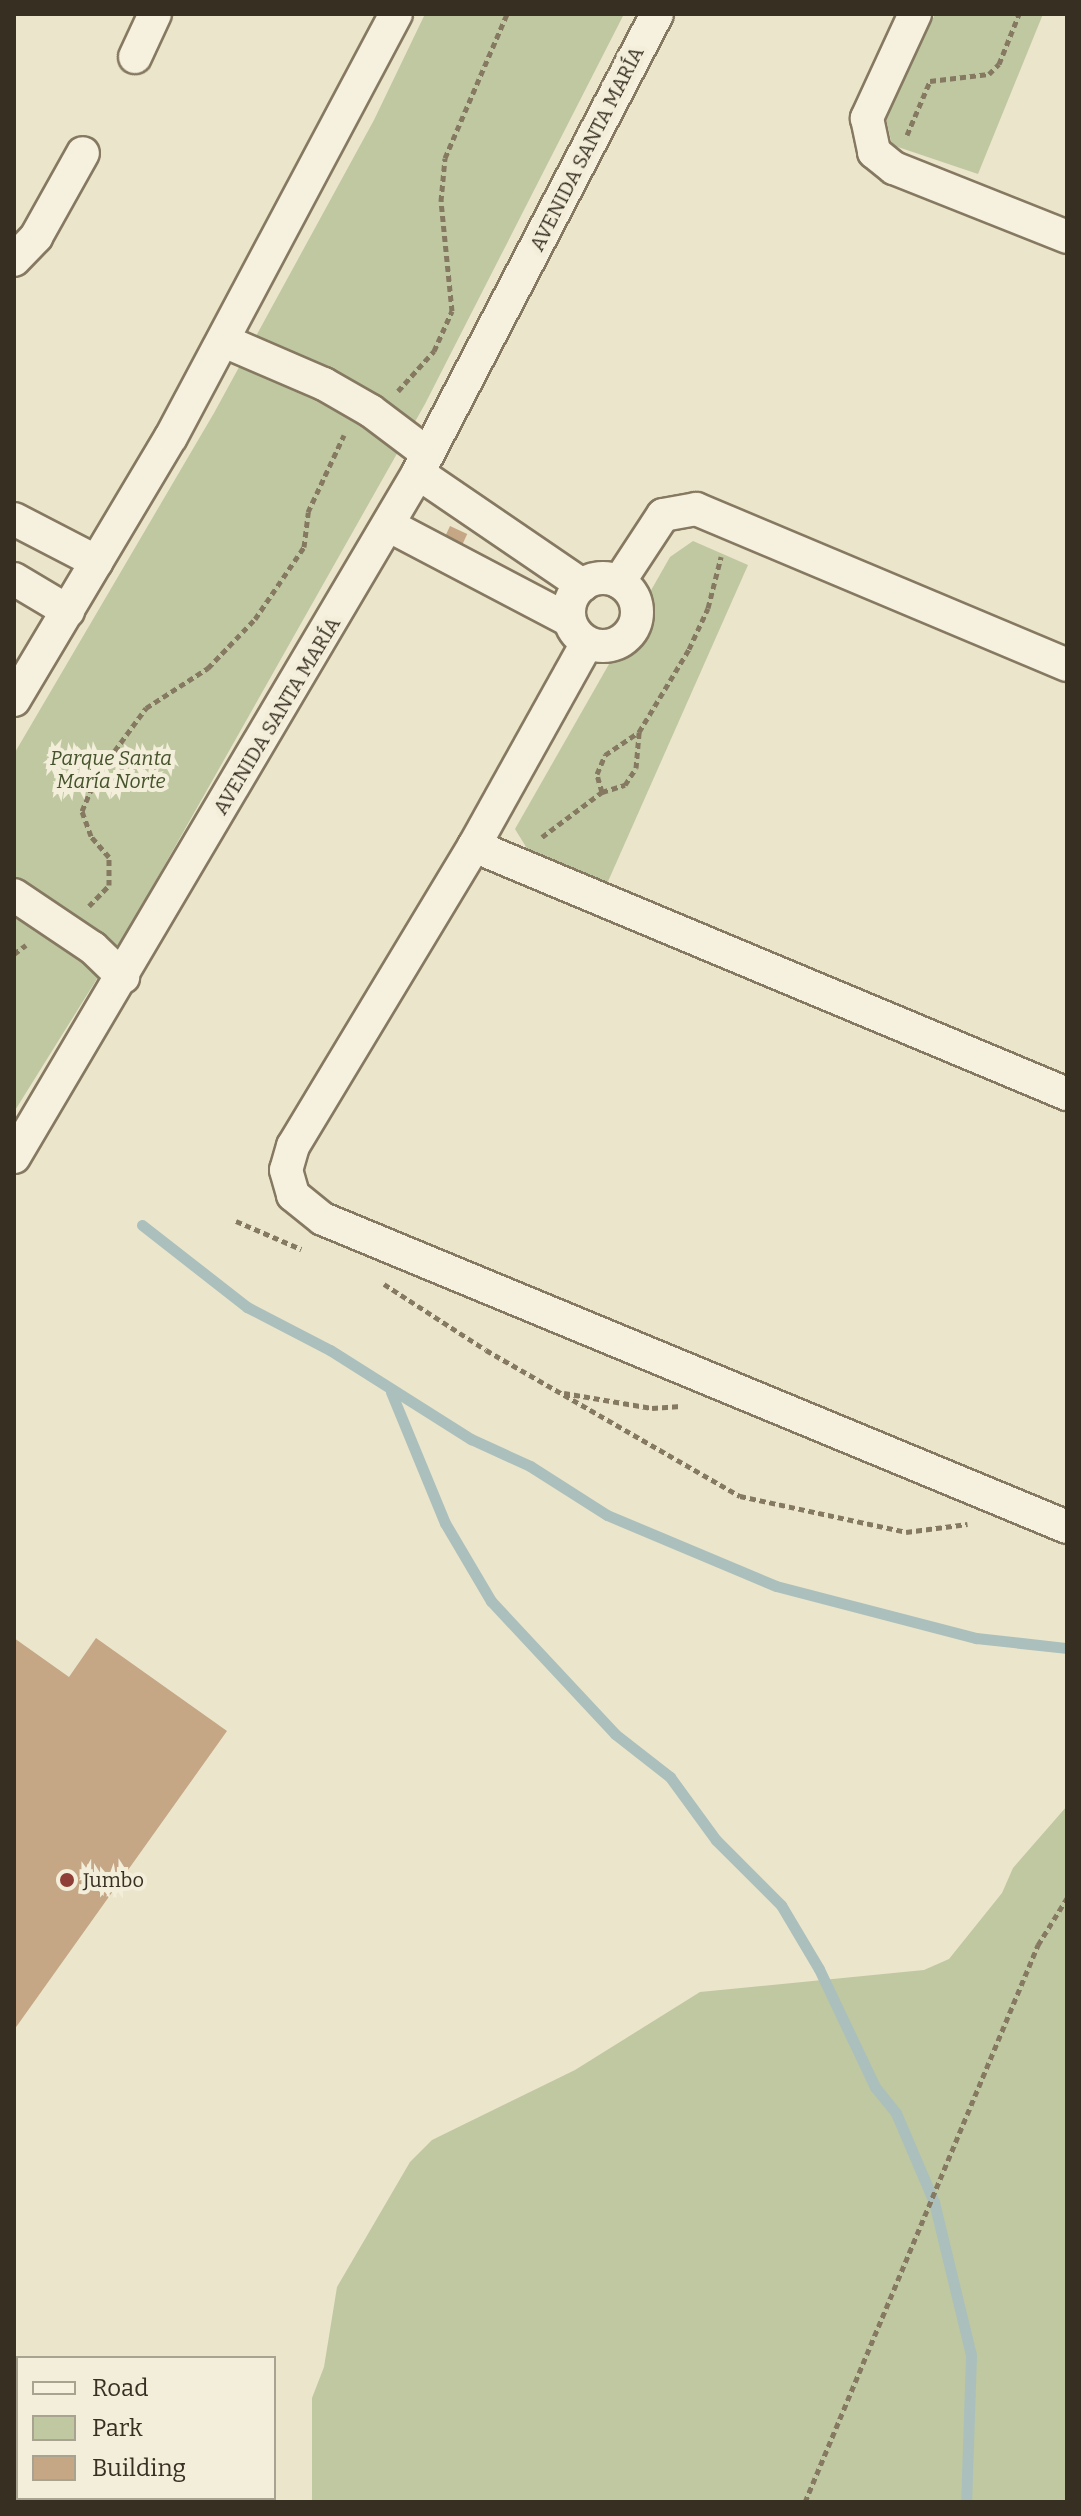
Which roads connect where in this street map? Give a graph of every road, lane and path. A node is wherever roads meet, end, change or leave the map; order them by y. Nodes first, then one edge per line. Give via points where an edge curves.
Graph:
1 (155, 14) edge
2 (396, 14) edge
3 (507, 14) edge
4 (657, 14) edge
5 (915, 14) edge
6 (1019, 14) edge
7 (135, 57) dead end
8 (83, 153) dead end
9 (894, 168) junction
10 (1067, 237) edge
11 (14, 260) edge
12 (224, 341) junction
13 (371, 411) junction
14 (423, 463) junction
15 (14, 519) edge
16 (734, 523) junction
17 (388, 525) junction
18 (97, 562) junction
19 (14, 579) edge
20 (619, 582) junction
21 (582, 585) junction
22 (68, 611) junction
23 (578, 632) junction
24 (1067, 665) edge
25 (14, 700) edge
26 (639, 732) junction
27 (602, 792) junction
28 (474, 846) junction
29 (513, 864) junction
30 (14, 895) edge
31 (58, 923) junction
32 (14, 954) edge
33 (123, 977) junction
34 (1067, 1094) edge
35 (14, 1157) edge
36 (236, 1221) dead end
37 (309, 1252) dead end
38 (382, 1283) dead end
39 (558, 1392) junction
40 (699, 1404) dead end
41 (981, 1523) dead end
42 (1067, 1527) edge
43 (1067, 1898) edge
44 (805, 2502) edge

1 - 7 street
2 - 12 street
3 - 13 path via 445,158 441,201 452,311 434,351 405,385
4 - 14 street, AVENIDA SANTA MARÍA
5 - 9 street via 867,118 874,152
6 - 9 path via 999,64 989,74 930,81
8 - 11 street via 36,237
9 - 10 street
12 - 13 street via 324,384
12 - 18 street
13 - 14 street
13 - 31 path via 340,438 308,512 304,547 255,619 208,668 146,708 97,775 82,811 91,836 109,857 109,885 87,907
14 - 17 street, AVENIDA SANTA MARÍA
14 - 21 street
15 - 18 street
16 - 20 street via 685,508 663,515
16 - 24 street
16 - 26 path via 702,624
17 - 23 street
17 - 33 street, AVENIDA SANTA MARÍA
18 - 22 street
19 - 22 street
20 - 21 street via 600,578
20 - 23 street via 636,605 635,624 616,644
21 - 23 street via 570,600
22 - 25 street
23 - 28 street
26 - 27 path via 605,755 597,774
26 - 27 path via 636,768 625,785
27 - 29 path
28 - 29 street
28 - 42 street via 293,1146 286,1170 300,1205 323,1219
29 - 34 street
30 - 31 street
31 - 32 path
31 - 33 street
33 - 35 street, AVENIDA SANTA MARÍA
36 - 37 path
38 - 39 path
39 - 40 path via 652,1408
39 - 41 path via 740,1496 906,1532
43 - 44 path via 1038,1945

